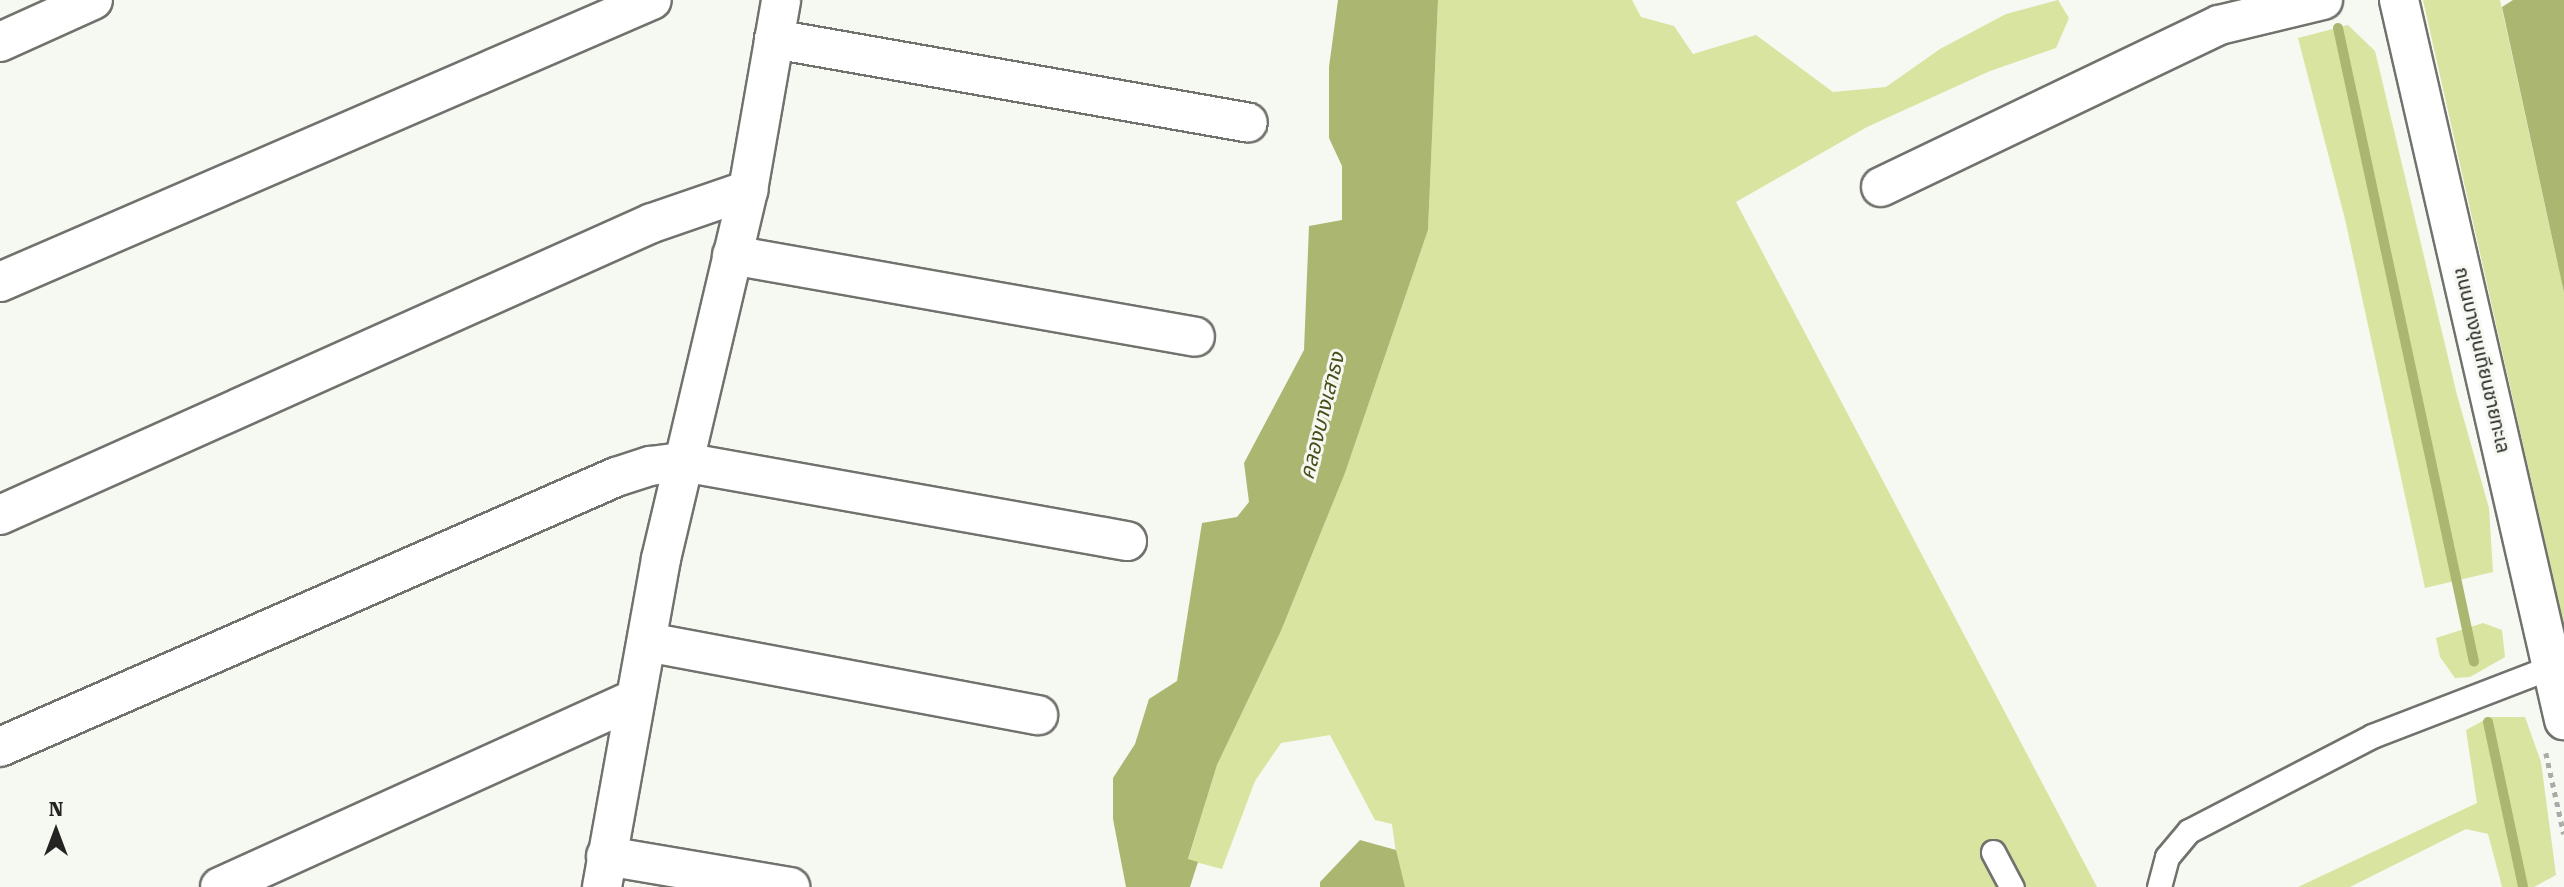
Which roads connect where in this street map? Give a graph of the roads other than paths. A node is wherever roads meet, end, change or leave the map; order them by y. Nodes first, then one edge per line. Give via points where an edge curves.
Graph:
1 (93, 0) edge
2 (652, 0) edge
3 (781, 0) edge
4 (2323, 0) edge
5 (2399, 0) edge
6 (774, 39) junction
7 (0, 42) edge
8 (1248, 123) dead end
9 (1881, 187) dead end
10 (748, 190) junction
11 (732, 255) junction
12 (0, 282) edge
13 (1195, 337) dead end
14 (683, 462) junction
15 (0, 515) edge
16 (1127, 541) dead end
17 (647, 642) junction
18 (2553, 666) junction
19 (634, 699) junction
20 (1038, 715) dead end
21 (2564, 720) edge
22 (0, 747) edge
23 (1993, 852) dead end
24 (604, 871) edge
25 (220, 887) edge
26 (790, 887) edge
27 (2012, 887) edge
28 (2159, 887) edge

1 - 7 street
2 - 12 street
3 - 6 street
4 - 9 street via 2219,26
5 - 18 street, ถนนบางขุนเทียนชายทะเล
6 - 8 street
6 - 10 street
10 - 11 street
10 - 15 street via 652,222
11 - 13 street
11 - 14 street
14 - 16 street
14 - 17 street
14 - 22 street via 616,477
17 - 19 street
17 - 20 street
18 - 21 street, ถนนบางขุนเทียนชายทะเล
18 - 28 lane via 2398,724 2189,831 2167,857
19 - 24 street
19 - 25 street
23 - 27 lane
24 - 26 street

